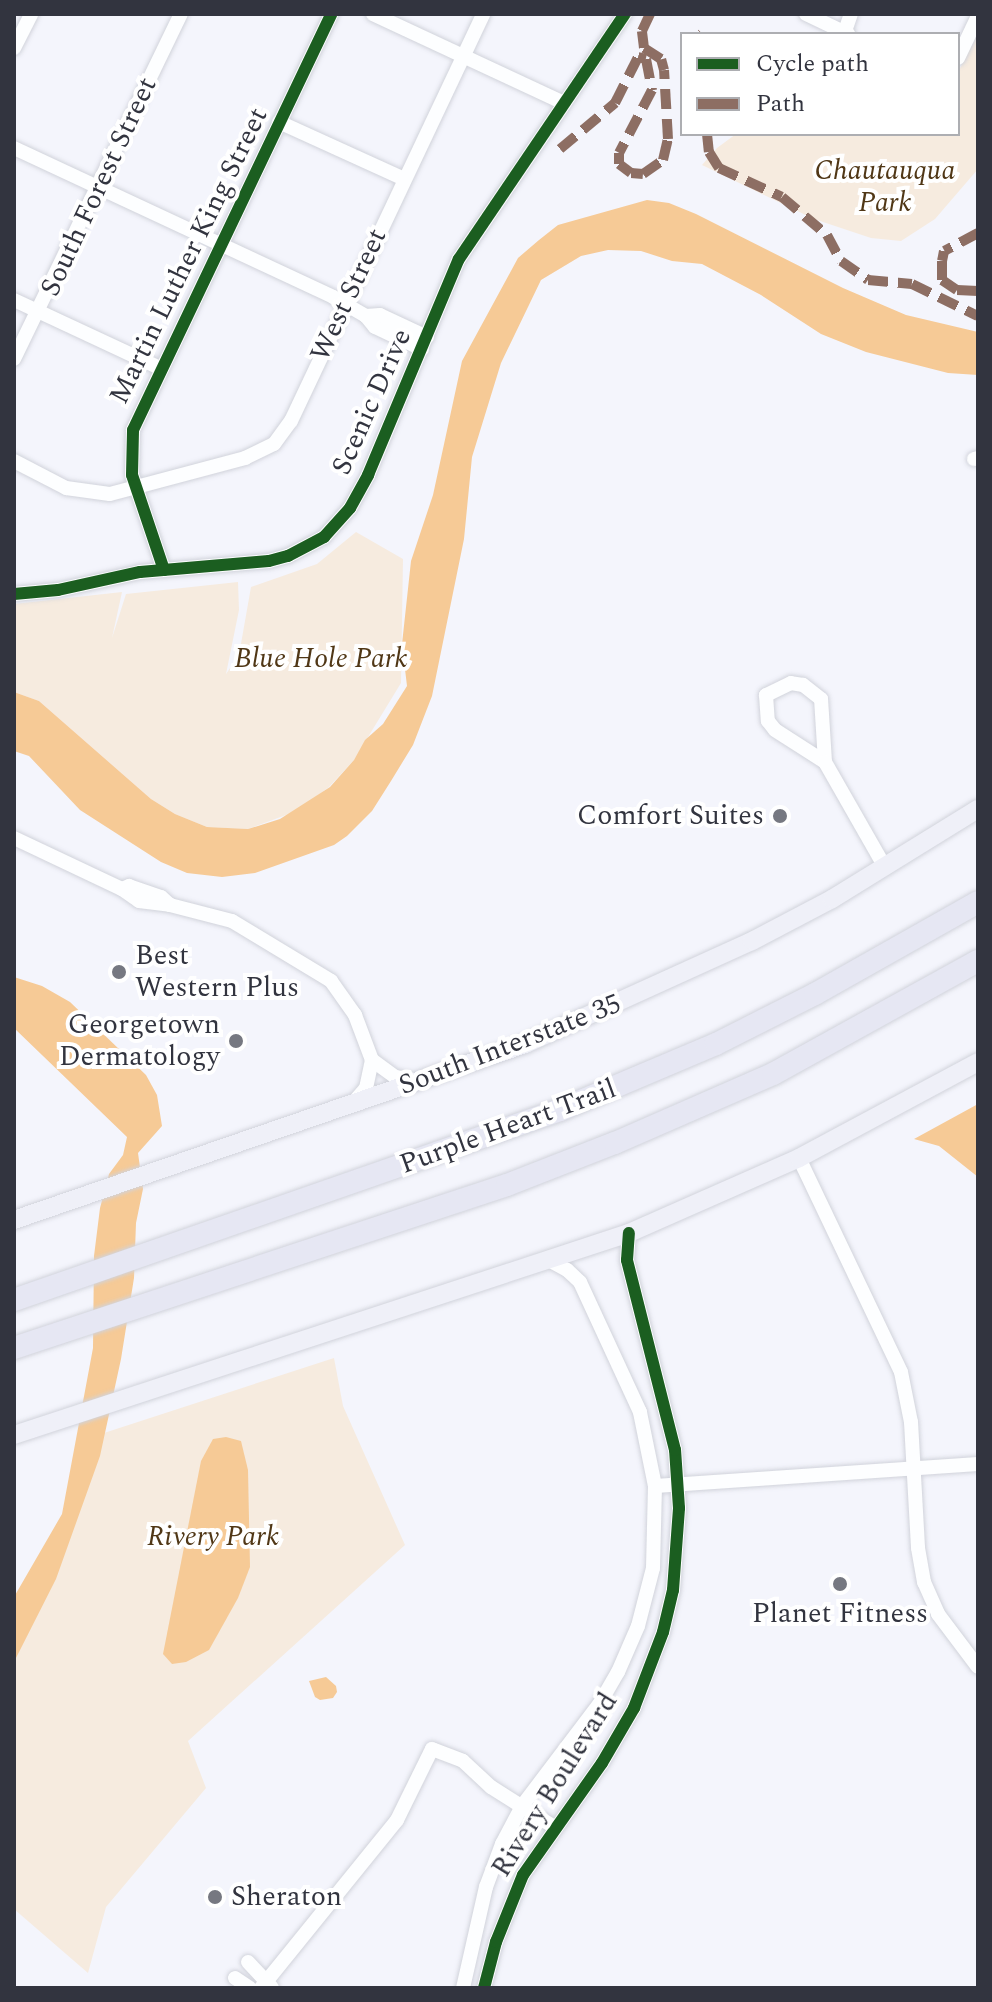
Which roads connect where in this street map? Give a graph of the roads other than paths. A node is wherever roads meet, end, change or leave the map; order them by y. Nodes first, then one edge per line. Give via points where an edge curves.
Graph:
1 (31, 14) edge
2 (181, 14) edge
3 (331, 14) edge
4 (373, 14) edge
5 (483, 14) edge
6 (625, 14) edge
7 (806, 14) edge
8 (978, 16) edge
9 (842, 32) edge
10 (14, 48) edge
11 (960, 54) edge
12 (463, 56) junction
13 (564, 103) junction
14 (279, 122) junction
15 (14, 148) edge
16 (404, 179) junction
17 (98, 188) junction
18 (221, 245) junction
19 (14, 300) edge
20 (344, 305) junction
21 (40, 312) junction
22 (425, 343) junction
23 (14, 359) edge
24 (162, 369) junction
25 (14, 461) edge
26 (138, 489) junction
27 (164, 570) junction
28 (14, 594) edge
29 (825, 762) junction
30 (978, 809) edge
31 (14, 838) edge
32 (885, 867) junction
33 (978, 902) edge
34 (978, 961) edge
35 (372, 1060) junction
36 (978, 1062) edge
37 (423, 1079) junction
38 (351, 1105) junction
39 (799, 1158) junction
40 (14, 1220) edge
41 (629, 1233) junction
42 (551, 1261) junction
43 (14, 1300) edge
44 (14, 1348) edge
45 (14, 1435) edge
46 (978, 1464) edge
47 (913, 1469) junction
48 (678, 1484) junction
49 (655, 1486) junction
50 (626, 1655) junction
51 (652, 1665) junction
52 (978, 1667) edge
53 (522, 1806) junction
54 (554, 1827) junction
55 (248, 1962) dead end
56 (235, 1978) dead end
57 (268, 1987) edge
58 (250, 1988) edge
59 (463, 1988) edge
60 (484, 1988) edge

1 - 10 street
2 - 17 street, South Forest Street
3 - 14 street, Martin Luther King Street
4 - 12 street
5 - 12 street, West Street
6 - 13 street, Scenic Drive
7 - 9 street
8 - 11 street
12 - 13 street
12 - 16 street, West Street
13 - 22 street, Scenic Drive via 459,259
14 - 16 street
14 - 18 street, Martin Luther King Street
15 - 17 street
16 - 20 street, West Street
17 - 18 street
17 - 21 street, South Forest Street
18 - 20 street
18 - 24 street, Martin Luther King Street
19 - 21 street
20 - 22 street via 366,316 380,315
20 - 26 street, West Street via 291,421 274,444 245,458
21 - 23 street, South Forest Street
21 - 24 street
22 - 27 street, Scenic Drive via 359,492 324,537 269,561
24 - 26 street, Martin Luther King Street via 133,430 130,456
25 - 26 street, West Street via 81,492
26 - 27 street, Martin Luther King Street
27 - 28 street, Scenic Drive
29 - 29 street via 821,699 791,683 766,695 768,721 775,730
29 - 32 street
30 - 32 main road, South Interstate 35
31 - 35 street via 139,901 232,921 313,967 346,999
32 - 37 main road, South Interstate 35 via 704,966 525,1044
33 - 43 highway, Purple Heart Trail via 815,994 659,1070 560,1110
34 - 44 highway, Purple Heart Trail via 844,1037 705,1105 507,1185
35 - 37 street via 395,1077
35 - 38 street via 366,1088
36 - 39 main road
37 - 38 main road, South Interstate 35
38 - 40 main road, South Interstate 35
39 - 41 main road
39 - 47 street via 901,1372
41 - 42 main road
41 - 48 street, Rivery Boulevard via 627,1260 669,1419
42 - 45 main road
42 - 49 street, Rivery Boulevard via 580,1282 599,1319 640,1412
46 - 47 street
47 - 48 street
47 - 52 street via 924,1582 938,1614
48 - 49 street
48 - 51 street, Rivery Boulevard via 673,1590
49 - 50 street, Rivery Boulevard via 653,1568
50 - 51 street
50 - 53 street, Rivery Boulevard via 600,1703
51 - 54 street, Rivery Boulevard via 621,1734
53 - 54 street
53 - 57 street via 463,1761 432,1749 424,1788 404,1826
53 - 59 street, Rivery Boulevard via 486,1887
54 - 60 street, Rivery Boulevard via 508,1906
55 - 57 street
56 - 58 street

